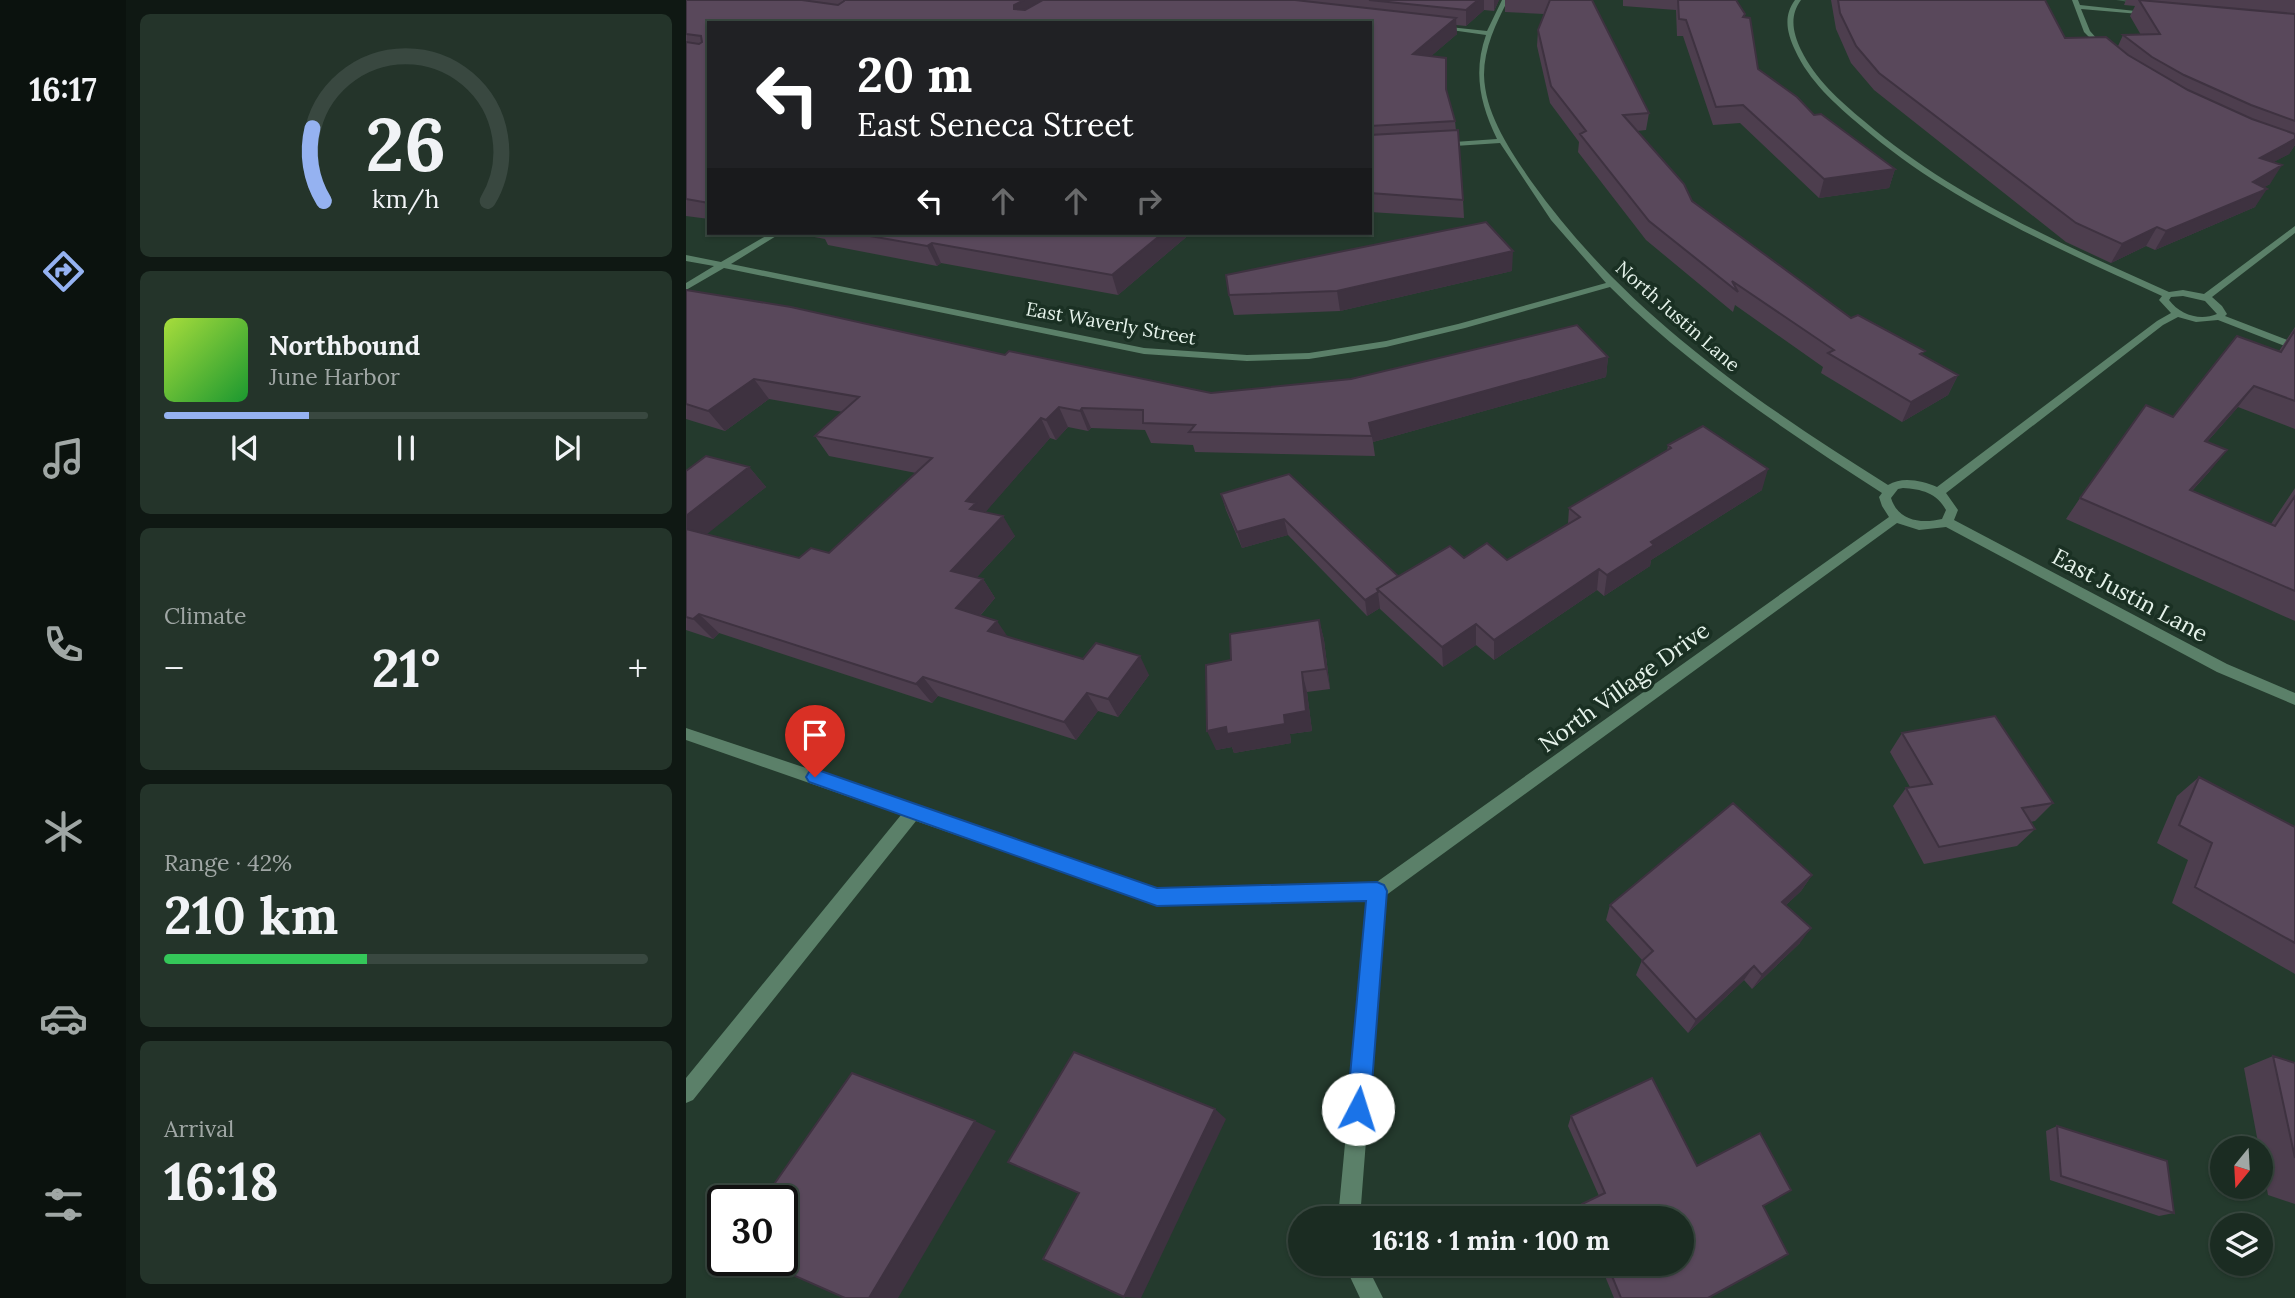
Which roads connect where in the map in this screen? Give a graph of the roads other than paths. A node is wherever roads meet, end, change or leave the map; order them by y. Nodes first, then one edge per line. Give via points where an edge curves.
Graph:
1 (1504, 0) edge
2 (2119, 0) edge
3 (1791, 2) edge
4 (2076, 3) edge
5 (2159, 4) edge
6 (2159, 14) edge
7 (1433, 27) edge
8 (1487, 33) junction
9 (2112, 58) edge
10 (1501, 141) junction
11 (1424, 146) edge
12 (2295, 229) edge
13 (774, 235) edge
14 (686, 258) edge
15 (721, 265) junction
16 (1611, 284) junction
17 (686, 287) edge
18 (2168, 295) junction
19 (2205, 298) junction
20 (2178, 314) junction
21 (2219, 317) junction
22 (2295, 347) edge
23 (1888, 491) junction
24 (1938, 492) junction
25 (1897, 517) junction
26 (1947, 522) junction
27 (2295, 699) edge
28 (686, 734) edge
29 (914, 811) junction
30 (1377, 891) junction
31 (686, 1093) edge
32 (1350, 1206) edge
33 (1361, 1276) edge
34 (1372, 1298) edge

1 - 8 street, North Justin Lane
2 - 5 street
3 - 18 street via 1789,30 1802,62 1868,130 1924,173 2021,228
4 - 6 street
4 - 9 street via 2087,32
7 - 8 street
8 - 10 street, North Justin Lane via 1481,77
10 - 11 street
10 - 16 street, North Justin Lane via 1537,198
12 - 19 street
13 - 15 street
14 - 15 street, East Waverly Street
15 - 16 street, East Waverly Street via 1144,351 1206,357 1309,356 1366,348
15 - 17 street
16 - 23 street, North Justin Lane via 1761,409
18 - 19 street
18 - 20 street via 2165,305
19 - 21 street via 2221,310
20 - 21 street via 2206,320
20 - 24 street
21 - 22 street
23 - 24 street via 1913,484
23 - 25 street via 1885,504
24 - 26 street via 1952,510
25 - 26 street via 1918,526
25 - 30 street, North Village Drive
26 - 27 street, East Justin Lane via 2222,668
28 - 29 street
29 - 30 street via 1157,897
29 - 31 street
30 - 32 street
33 - 34 street

